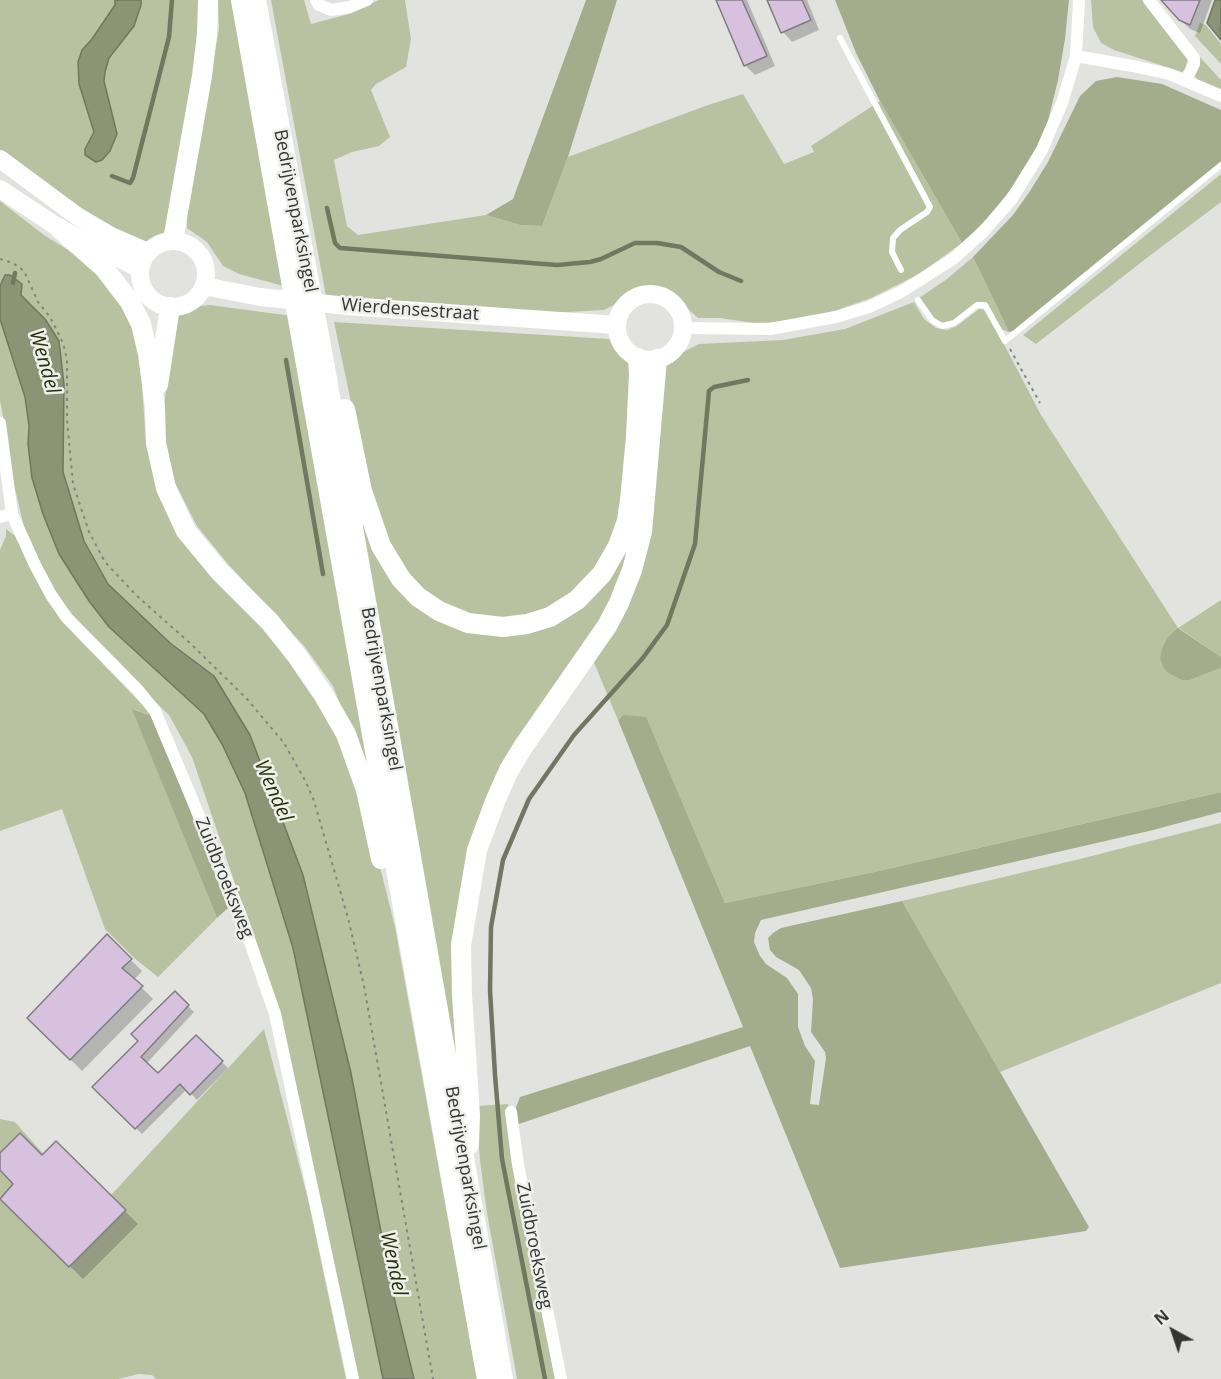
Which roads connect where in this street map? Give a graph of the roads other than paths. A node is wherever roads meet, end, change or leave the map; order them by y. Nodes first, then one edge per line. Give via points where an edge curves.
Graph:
1 (208, 0) edge
2 (241, 0) edge
3 (256, 0) edge
4 (316, 0) edge
5 (367, 0) edge
6 (1079, 0) edge
7 (1149, 0) edge
8 (840, 38) dead end
9 (1076, 56) junction
10 (1186, 80) junction
11 (1221, 96) edge
12 (0, 159) edge
13 (1221, 165) edge
14 (0, 189) edge
15 (296, 220) junction
16 (59, 228) junction
17 (173, 240) junction
18 (148, 252) junction
19 (140, 269) junction
20 (901, 270) dead end
21 (204, 286) junction
22 (918, 300) dead end
23 (170, 307) junction
24 (616, 325) junction
25 (683, 328) junction
26 (647, 359) junction
27 (155, 408) junction
28 (0, 423) edge
29 (6, 515) edge
30 (412, 959) junction
31 (511, 1112) dead end
32 (468, 1185) junction
33 (353, 1379) edge
34 (487, 1379) edge
35 (503, 1379) edge
36 (561, 1379) edge

1 - 17 highway via 202,76
2 - 30 highway, Bedrijvenparksingel
3 - 15 highway, Bedrijvenparksingel
4 - 5 street via 331,9
6 - 9 street
7 - 10 street via 1194,58
8 - 20 lane via 930,207 893,238 892,252
9 - 10 street via 1138,66
9 - 25 street via 1054,125 1027,177 982,233 938,270 869,307 836,317 770,328
10 - 11 street
12 - 18 main road via 77,216
13 - 22 lane via 1005,341 985,305 977,305 954,323 942,326 932,320
14 - 16 main road
15 - 26 highway via 338,376 362,491 381,546 401,579 418,597 468,623 503,627 550,617 577,600 602,574 627,521
15 - 32 highway, Bedrijvenparksingel
16 - 19 main road
16 - 27 highway via 104,268 130,302 144,335
17 - 18 main road
17 - 21 main road via 184,242 201,255 206,275
18 - 19 main road
19 - 23 main road via 144,290
21 - 23 main road via 191,302
21 - 24 main road, Wierdensestraat via 260,297 348,306
23 - 27 highway
24 - 25 main road via 618,315 629,301 653,294 667,298 675,306
24 - 26 main road via 623,347
25 - 26 main road via 681,338 668,355
26 - 32 highway via 643,523 632,570 607,626 509,770 477,850 461,945 470,1115
27 - 30 highway via 156,443 166,488 186,531 297,656 346,734 366,790 386,877
28 - 29 street, Zuidbroeksweg
29 - 33 street, Zuidbroeksweg via 68,618 155,711 240,913 275,1014
30 - 34 highway, Bedrijvenparksingel
31 - 36 street, Zuidbroeksweg
32 - 35 highway, Bedrijvenparksingel

